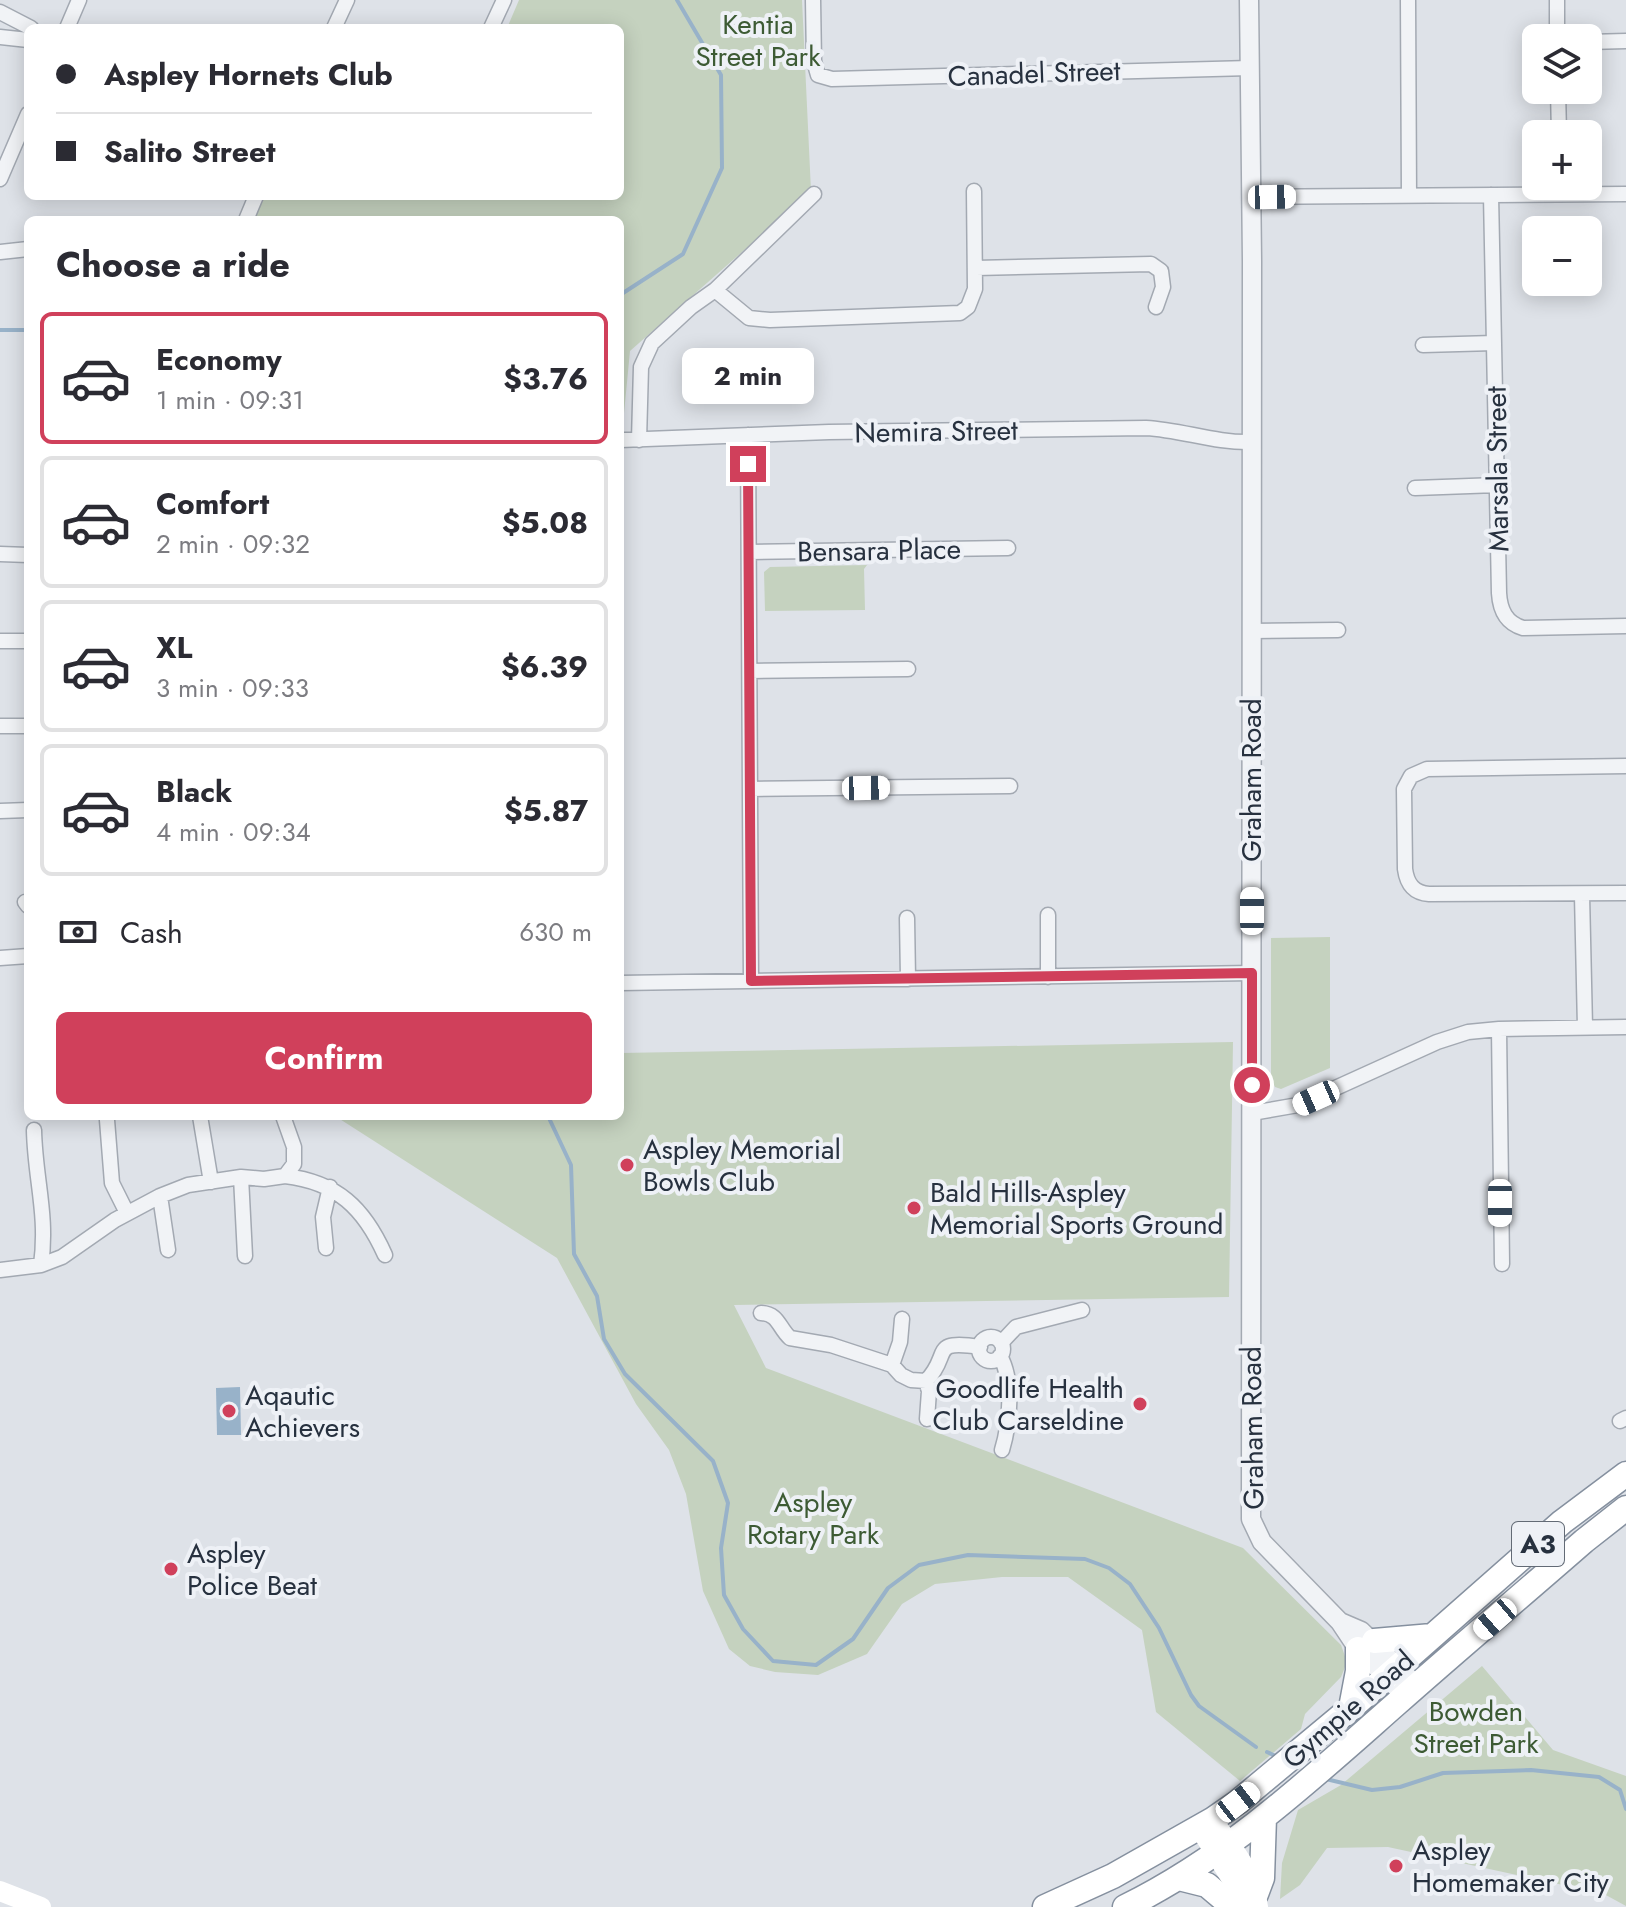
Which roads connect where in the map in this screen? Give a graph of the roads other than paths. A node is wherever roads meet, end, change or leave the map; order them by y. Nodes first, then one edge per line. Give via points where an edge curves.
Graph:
1 (79, 0) edge
2 (347, 0) edge
3 (504, 0) edge
4 (813, 0) edge
5 (1249, 0) edge
6 (1408, 0) edge
7 (1557, 0) edge
8 (0, 12) edge
9 (24, 24) edge
10 (67, 24) edge
11 (336, 24) edge
12 (493, 24) edge
13 (1557, 24) edge
14 (0, 37) edge
15 (24, 40) edge
16 (1626, 41) edge
17 (1602, 42) edge
18 (1250, 68) junction
19 (24, 123) edge
20 (0, 179) edge
21 (974, 191) dead end
22 (1522, 193) edge
23 (1602, 193) edge
24 (814, 194) dead end
25 (1626, 194) edge
26 (1491, 195) junction
27 (1409, 196) junction
28 (1252, 197) junction
29 (0, 238) edge
30 (24, 248) edge
31 (24, 249) edge
32 (0, 252) edge
33 (976, 268) junction
34 (715, 290) junction
35 (1156, 307) dead end
36 (1494, 343) junction
37 (1423, 345) dead end
38 (748, 435) junction
39 (624, 440) edge
40 (639, 440) junction
41 (1251, 442) junction
42 (1497, 485) junction
43 (1415, 488) dead end
44 (1008, 548) dead end
45 (749, 552) junction
46 (0, 554) edge
47 (24, 555) edge
48 (1626, 626) edge
49 (1338, 630) dead end
50 (1251, 631) junction
51 (0, 641) edge
52 (24, 641) edge
53 (908, 669) dead end
54 (750, 671) junction
55 (0, 726) edge
56 (24, 726) edge
57 (1626, 766) edge
58 (1010, 786) dead end
59 (750, 789) junction
60 (24, 810) edge
61 (0, 811) edge
62 (1626, 893) edge
63 (1582, 895) junction
64 (1048, 915) dead end
65 (907, 918) dead end
66 (24, 956) edge
67 (0, 958) edge
68 (1252, 973) junction
69 (1048, 977) junction
70 (908, 979) junction
71 (751, 981) junction
72 (624, 983) edge
73 (1585, 1027) junction
74 (1626, 1027) edge
75 (1499, 1029) junction
76 (1252, 1113) junction
77 (107, 1120) dead end
78 (201, 1120) edge
79 (284, 1120) edge
80 (34, 1130) dead end
81 (285, 1176) junction
82 (241, 1177) junction
83 (211, 1182) junction
84 (330, 1187) junction
85 (160, 1196) junction
86 (127, 1213) junction
87 (326, 1248) dead end
88 (168, 1250) dead end
89 (385, 1255) dead end
90 (245, 1256) dead end
91 (1502, 1264) dead end
92 (41, 1265) junction
93 (0, 1270) edge
94 (1082, 1310) dead end
95 (761, 1313) dead end
96 (902, 1319) dead end
97 (1001, 1349) junction
98 (892, 1365) junction
99 (926, 1381) junction
100 (927, 1419) dead end
101 (1002, 1450) dead end
102 (1626, 1474) edge
103 (1626, 1508) edge
104 (1432, 1636) junction
105 (1366, 1645) junction
106 (1392, 1671) junction
107 (1411, 1691) junction
108 (1351, 1708) junction
109 (1273, 1809) junction
110 (1206, 1823) junction
111 (1223, 1850) junction
112 (1179, 1878) junction
113 (0, 1891) edge
114 (1251, 1903) edge
115 (41, 1907) edge
116 (1045, 1907) edge
117 (1125, 1907) edge
118 (1233, 1907) edge

1 - 10 street
2 - 11 street
3 - 12 street
4 - 18 street, Canadel Street via 814,61 818,75 832,79
5 - 18 street, Graham Road
6 - 27 street
7 - 13 street
8 - 9 street
14 - 15 street
16 - 17 street
18 - 28 street, Graham Road
19 - 20 street
21 - 33 street
22 - 26 street
23 - 25 street
24 - 34 street
26 - 27 street
26 - 36 street, Marsala Street
27 - 28 street
28 - 41 street, Graham Road
29 - 30 street
31 - 32 street
33 - 34 street via 973,299 951,314 749,318
33 - 35 street via 1151,264 1161,271 1163,287
34 - 40 street via 652,343 641,367
36 - 37 street
36 - 42 street, Marsala Street
38 - 40 street, Nemira Street
38 - 41 street, Nemira Street via 1146,428
38 - 45 street
39 - 40 street, Nemira Street
41 - 50 street, Graham Road
42 - 43 street
42 - 48 street, Marsala Street via 1499,602 1505,616 1523,628
44 - 45 street, Bensara Place
45 - 54 street
46 - 47 street
49 - 50 street
50 - 68 street, Graham Road
51 - 52 street
53 - 54 street
54 - 59 street
55 - 56 street
57 - 63 street via 1427,769 1406,784 1405,869 1416,891
58 - 59 street
59 - 71 street
60 - 61 street
62 - 63 street
63 - 73 street
64 - 69 street
65 - 70 street
66 - 67 street
68 - 69 street
68 - 76 street, Graham Road
69 - 70 street
70 - 71 street
71 - 72 street
73 - 74 street
73 - 75 street
75 - 76 street via 1451,1036 1298,1105
75 - 91 street
76 - 105 street, Graham Road via 1251,1519 1262,1542 1340,1622 1361,1631
77 - 86 street via 112,1183
78 - 83 street
79 - 81 street via 294,1147 294,1164
80 - 92 street via 43,1207
81 - 82 street
81 - 84 street
82 - 83 street
82 - 90 street
83 - 85 street
84 - 87 street via 323,1217
84 - 89 street via 372,1227
85 - 86 street
85 - 88 street
86 - 92 street via 62,1257
92 - 93 street
94 - 97 street via 1016,1327
95 - 98 street via 771,1313 790,1338
96 - 98 street
97 - 99 street via 991,1337 980,1347 948,1345
97 - 101 street via 1008,1370 1010,1420
98 - 99 street via 911,1380
99 - 100 street
102 - 104 highway, Gympie Road / A3 via 1562,1522
103 - 107 highway, Gympie Road / A3
104 - 105 highway
104 - 106 highway, Gympie Road / A3
105 - 106 street, Graham Road
105 - 108 highway
106 - 107 street, Graham Road
106 - 108 highway, Gympie Road / A3
107 - 109 highway, Gympie Road / A3
108 - 110 highway, Gympie Road / A3
109 - 111 highway, Gympie Road / A3
109 - 114 highway via 1262,1878
110 - 111 main road
110 - 116 highway, Gympie Road / A3
111 - 112 highway, Gympie Road / A3
111 - 114 main road via 1244,1867
112 - 117 highway, Gympie Road / A3
112 - 118 highway via 1207,1885
113 - 115 main road

